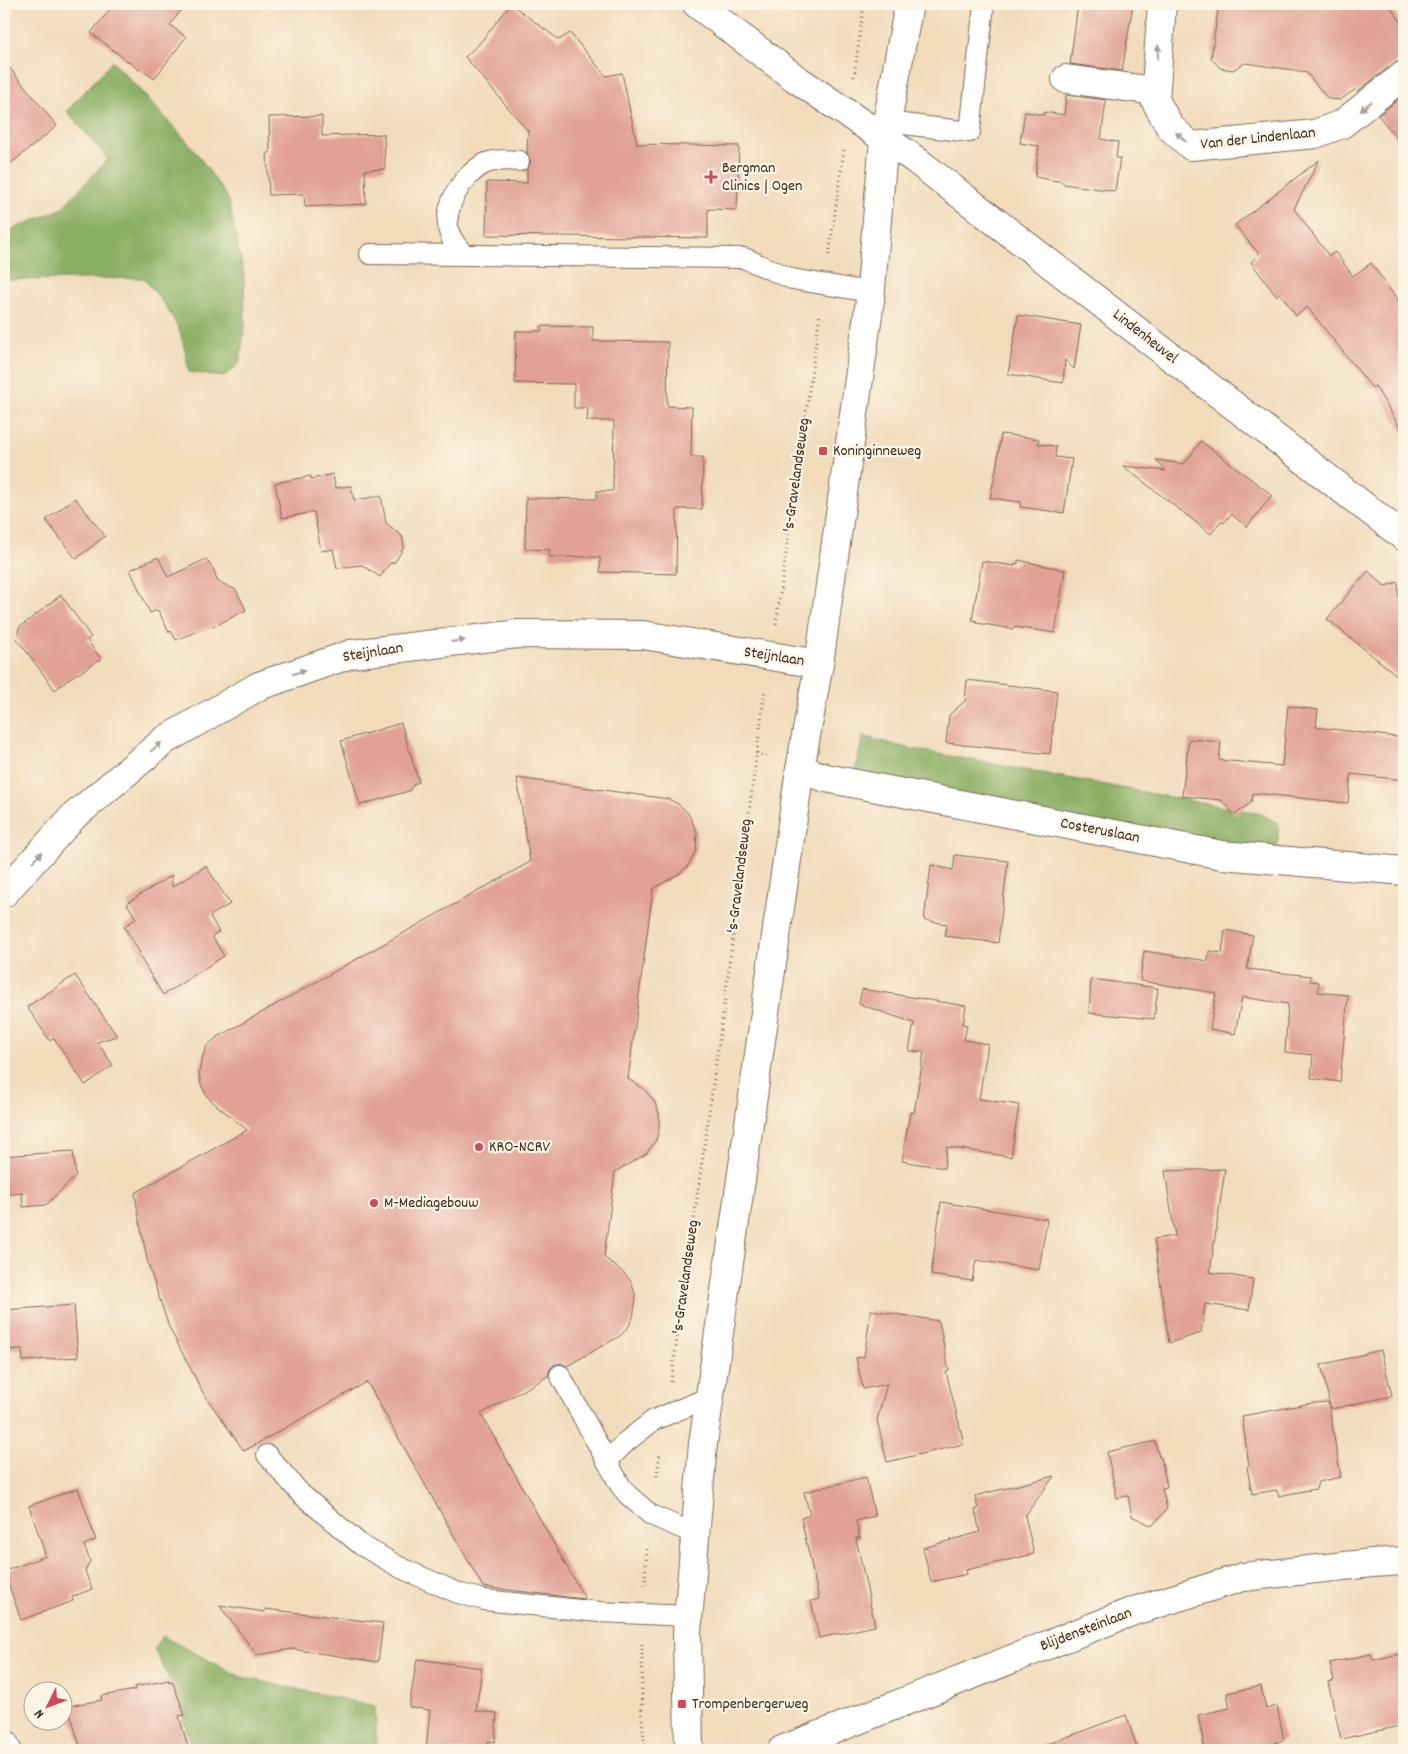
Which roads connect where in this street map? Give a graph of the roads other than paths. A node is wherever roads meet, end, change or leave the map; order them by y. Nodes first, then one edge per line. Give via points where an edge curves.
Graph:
1 (696, 4) edge
2 (909, 4) edge
3 (984, 4) edge
4 (1162, 4) edge
5 (1404, 75) edge
6 (1066, 79) dead end
7 (1156, 91) junction
8 (885, 130) junction
9 (519, 161) dead end
10 (370, 254) dead end
11 (464, 254) junction
12 (870, 292) junction
13 (1404, 537) edge
14 (819, 664) junction
15 (800, 769) junction
16 (1404, 870) edge
17 (4, 893) edge
18 (560, 1375) dead end
19 (710, 1397) junction
20 (267, 1455) dead end
21 (607, 1462) junction
22 (695, 1534) junction
23 (1404, 1561) edge
24 (688, 1616) junction
25 (4, 1743) edge
26 (7, 1750) edge
27 (689, 1750) edge
28 (782, 1750) edge

1 - 8 street via 794,78 849,114
2 - 8 street
3 - 8 lane via 970,132
7 -> 4 street, Van der Lindenlaan
5 -> 7 street, Van der Lindenlaan via 1342,124 1316,134 1191,146 1170,127 1155,100
6 - 7 street
8 - 12 street
8 - 13 street, Lindenheuvel via 913,158
9 - 11 lane via 484,164 461,184 454,195 448,225 452,238
10 - 11 lane
11 - 12 lane via 744,258 792,279
12 - 14 street
14 - 15 street
17 -> 14 street, Steijnlaan via 73,817 165,740 259,686 351,654 518,634 643,634
15 - 16 street, Costeruslaan via 826,778 1222,855
15 - 19 street
18 - 21 lane
19 - 21 lane via 654,1420
19 - 22 street
20 - 24 lane via 301,1494 361,1545 401,1568 458,1593 484,1600 599,1612
21 - 22 lane via 628,1495 651,1515
22 - 24 street
23 - 28 street, Blijdensteinlaan via 1243,1576 1131,1612
24 - 27 street
25 - 26 street

